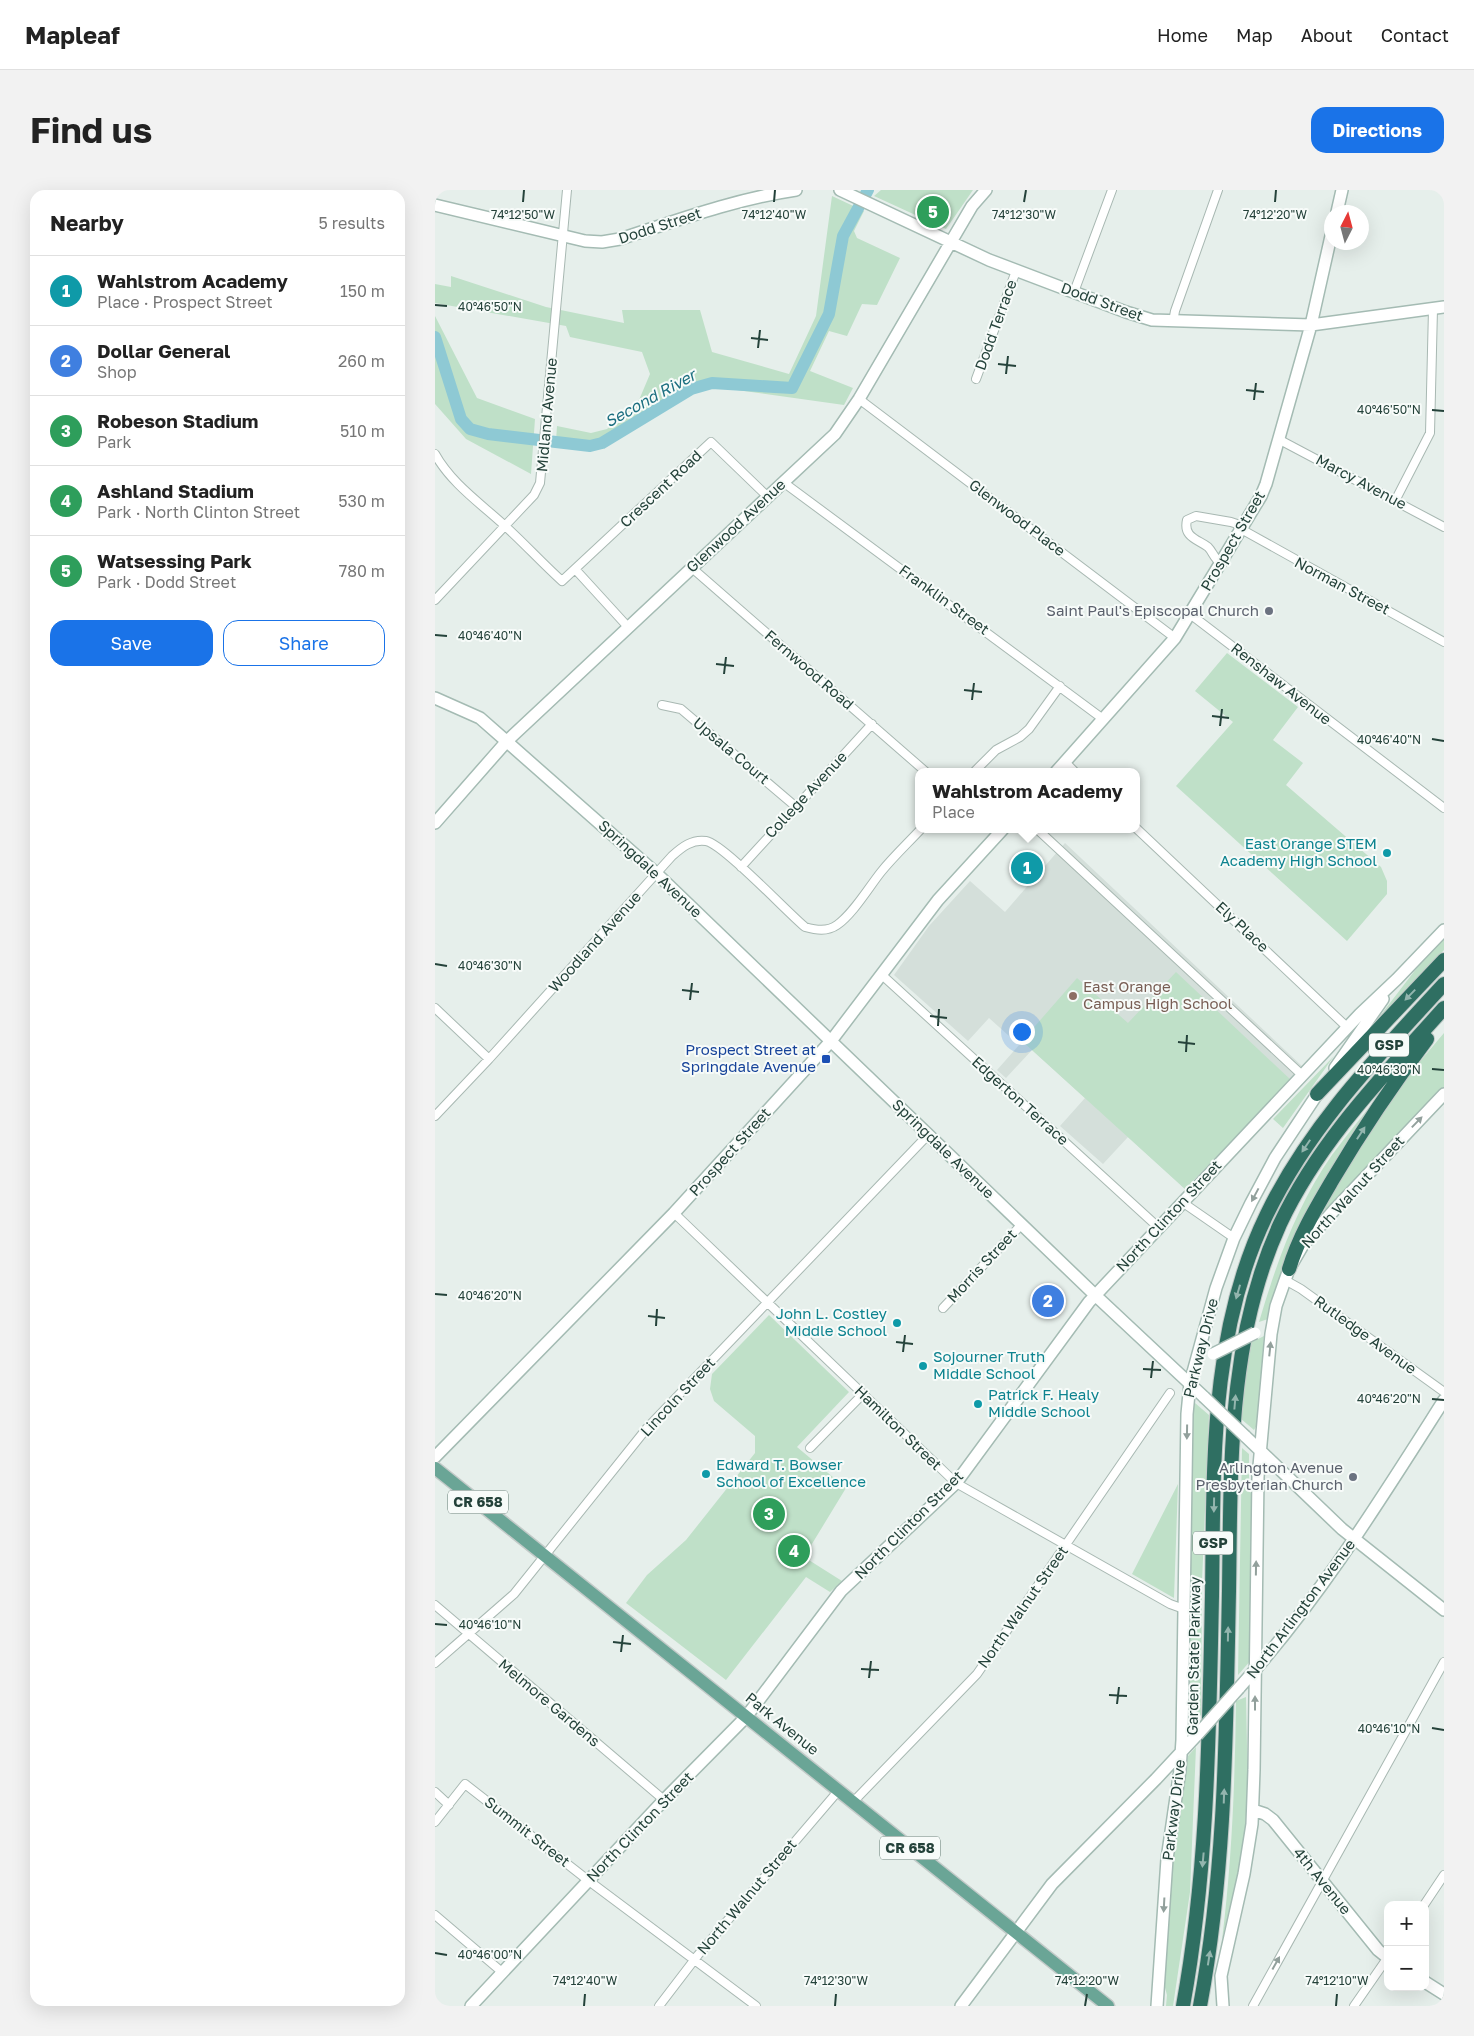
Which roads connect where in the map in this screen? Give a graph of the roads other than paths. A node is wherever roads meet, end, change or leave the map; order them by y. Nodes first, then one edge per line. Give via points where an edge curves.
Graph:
1 (567, 190) edge
2 (796, 190) edge
3 (840, 190) edge
4 (986, 190) edge
5 (1112, 190) edge
6 (1218, 190) edge
7 (1342, 190) edge
8 (435, 205) edge
9 (1339, 205) edge
10 (563, 236) junction
11 (951, 242) junction
12 (1328, 250) edge
13 (1016, 271) junction
14 (1074, 292) junction
15 (1438, 308) edge
16 (1173, 322) junction
17 (1311, 325) junction
18 (976, 379) dead end
19 (859, 399) junction
20 (1278, 439) junction
21 (435, 454) edge
22 (783, 482) junction
23 (768, 496) junction
24 (1395, 501) junction
25 (506, 526) junction
26 (1444, 527) edge
27 (1242, 528) junction
28 (1221, 563) junction
29 (691, 568) junction
30 (575, 569) junction
31 (435, 600) edge
32 (1190, 614) junction
33 (628, 626) junction
34 (1175, 638) junction
35 (1444, 642) edge
36 (1061, 686) junction
37 (435, 698) edge
38 (662, 705) dead end
39 (1103, 719) junction
40 (872, 724) junction
41 (507, 741) junction
42 (1065, 762) junction
43 (922, 768) edge
44 (978, 768) edge
45 (1060, 768) edge
46 (1071, 768) edge
47 (795, 806) junction
48 (1444, 808) edge
49 (435, 823) edge
50 (1140, 832) edge
51 (917, 833) edge
52 (999, 833) edge
53 (1041, 833) edge
54 (741, 867) junction
55 (657, 874) junction
56 (1444, 930) edge
57 (1444, 960) edge
58 (882, 975) junction
59 (1397, 979) junction
60 (1444, 984) edge
61 (435, 1008) edge
62 (1444, 1008) edge
63 (1444, 1017) edge
64 (1348, 1028) junction
65 (831, 1041) junction
66 (489, 1059) junction
67 (1302, 1075) junction
68 (1317, 1094) junction
69 (1444, 1094) edge
70 (435, 1116) edge
71 (928, 1135) junction
72 (1182, 1202) junction
73 (674, 1213) junction
74 (1022, 1224) junction
75 (1158, 1226) junction
76 (1234, 1238) junction
77 (1287, 1274) junction
78 (1095, 1295) junction
79 (767, 1303) junction
80 (943, 1308) dead end
81 (1273, 1320) junction
82 (1204, 1333) junction
83 (1190, 1383) junction
84 (1444, 1392) edge
85 (1169, 1393) dead end
86 (863, 1394) junction
87 (1444, 1400) edge
88 (1441, 1413) edge
89 (810, 1448) dead end
90 (1260, 1450) junction
91 (435, 1457) edge
92 (435, 1468) edge
93 (956, 1483) junction
94 (1354, 1539) junction
95 (1067, 1544) junction
96 (544, 1555) junction
97 (435, 1605) edge
98 (1184, 1608) junction
99 (1444, 1610) edge
100 (469, 1634) junction
101 (1444, 1662) edge
102 (435, 1663) edge
103 (1255, 1670) junction
104 (746, 1716) junction
105 (1181, 1752) junction
106 (839, 1790) junction
107 (435, 1792) edge
108 (664, 1800) junction
109 (853, 1802) junction
110 (449, 1805) junction
111 (1253, 1810) junction
112 (435, 1822) edge
113 (1444, 1875) edge
114 (1322, 1880) junction
115 (589, 1881) junction
116 (1427, 1901) edge
117 (435, 1915) edge
118 (1015, 1933) junction
119 (1384, 1955) edge
120 (694, 1960) junction
121 (1384, 1964) edge
122 (502, 1972) junction
123 (1429, 1985) edge
124 (1444, 1994) edge
125 (1106, 2005) edge
126 (471, 2006) edge
127 (659, 2006) edge
128 (756, 2006) edge
129 (961, 2006) edge
130 (1157, 2006) edge
131 (1183, 2006) edge
132 (1200, 2006) edge
133 (1223, 2006) edge
134 (1253, 2006) edge
135 (1354, 2006) edge

1 - 10 street, Midland Avenue
2 - 10 street, Dodd Street via 734,202 611,241 593,242
3 - 11 street, Dodd Street
4 - 11 street, Glenwood Avenue via 972,206
5 - 14 street
6 - 16 street
7 - 9 street
8 - 10 street, Dodd Street
10 - 25 street, Midland Avenue via 541,475 538,489
11 - 13 street, Dodd Street
11 - 19 street, Glenwood Avenue
12 - 17 street, Prospect Street
13 - 14 street, Dodd Street
13 - 18 street, Dodd Terrace
14 - 16 street, Dodd Street via 1139,316
15 - 17 street, Dodd Street
15 - 24 street via 1430,433
16 - 17 street, Dodd Street
17 - 20 street, Prospect Street
19 - 22 street, Glenwood Avenue via 835,434
19 - 34 street, Glenwood Place
20 - 24 street, Marcy Avenue
20 - 27 street, Prospect Street via 1266,484
21 - 25 street via 455,481
22 - 23 street, Glenwood Avenue
22 - 36 street, Franklin Street
23 - 29 street, Glenwood Avenue
23 - 30 street, Crescent Road via 711,442
24 - 26 street, Marcy Avenue
25 - 30 street via 561,581
25 - 31 street, Midland Avenue
27 - 28 street, Prospect Street
27 - 28 street, Norman Street via 1231,522 1196,516 1187,520 1187,532 1209,548
27 - 35 street, Norman Street
28 - 32 street, Prospect Street
29 - 33 street, Glenwood Avenue
29 - 40 street, Fernwood Road
30 - 33 street
32 - 34 street, Prospect Street
32 - 48 street, Renshaw Avenue
33 - 41 street, Glenwood Avenue
34 - 39 street, Prospect Street
36 - 39 street, Franklin Street
36 - 44 street via 1029,729 996,750
37 - 41 street, Springdale Avenue via 480,718
38 - 47 street, Upsala Court via 681,709
39 - 42 street, Prospect Street
40 - 43 street, Fernwood Road
40 - 47 street, College Avenue
41 - 49 street, Glenwood Avenue
41 - 55 street, Springdale Avenue
42 - 45 street, Prospect Street
42 - 46 street
47 - 54 street, College Avenue
50 - 64 street, Ely Place
51 - 54 street, Woodland Avenue via 839,924 828,930 805,927
52 - 58 street, Prospect Street via 938,900
53 - 67 street
54 - 55 street, Woodland Avenue via 708,841 697,841 684,845
55 - 65 street, Springdale Avenue
55 - 66 street, Woodland Avenue
56 - 59 street, North Clinton Street
57 -> 68 highway
58 - 65 street, Prospect Street
58 - 75 street, Edgerton Terrace
59 - 64 street, North Clinton Street
59 - 68 street, Parkway Drive
60 -> 131 highway, Garden State Parkway / GSP via 1351,1086 1301,1153 1278,1192 1256,1240 1232,1314 1215,1430 1205,1832 1198,1911
61 - 66 street
132 -> 62 highway, GSP via 1214,1921 1222,1839 1233,1430 1239,1366 1251,1305 1276,1234 1312,1167 1356,1106
77 -> 63 highway via 1300,1237 1347,1156 1392,1086
64 - 67 street, North Clinton Street
65 - 71 street, Springdale Avenue
65 - 73 street, Prospect Street
66 - 70 street, Woodland Avenue
67 - 72 street, North Clinton Street
68 -> 76 street, Parkway Drive via 1275,1158
77 -> 69 street, North Walnut Street via 1299,1250 1317,1229
71 - 74 street, Springdale Avenue
71 - 79 street, Lincoln Street
72 - 75 street, North Clinton Street
72 - 76 street
73 - 79 street, Hamilton Street
73 - 91 street, Prospect Street
74 - 78 street, Springdale Avenue
74 - 80 street, Morris Street
75 - 78 street, North Clinton Street
76 - 82 street, Parkway Drive
77 - 81 street, North Walnut Street
77 - 84 street, Rutledge Avenue via 1301,1289
78 - 83 street, Springdale Avenue
78 - 93 street, North Clinton Street
79 - 86 street, Hamilton Street
79 - 96 street, Lincoln Street via 647,1428
81 - 82 street, bridge via 1213,1354 1203,1349
90 -> 81 street, North Walnut Street
82 - 83 street, Parkway Drive
83 - 90 street, Springdale Avenue, bridge
83 -> 98 street, Parkway Drive
85 - 95 street, North Walnut Street
86 - 89 street
86 - 93 street, Hamilton Street
87 - 88 street, North Arlington Avenue
88 - 94 street, North Arlington Avenue
90 - 94 street, Springdale Avenue
103 -> 90 street
92 - 96 main road, Park Avenue / CR 658
93 - 95 street, Hamilton Street
93 - 104 street, North Clinton Street via 841,1592
94 - 99 street, Springdale Avenue
94 - 103 street, North Arlington Avenue
95 - 98 street, Hamilton Street via 1170,1604
95 - 109 street, North Walnut Street via 977,1674
96 - 100 street, Lincoln Street via 514,1594
96 - 104 main road, Park Avenue / CR 658
97 - 100 street, Melmore Gardens
98 - 105 street, Parkway Drive
100 - 102 street, Lincoln Street
100 - 108 street, Melmore Gardens
101 - 114 street
103 - 105 street, North Arlington Avenue, bridge
111 -> 103 street
104 - 106 main road, Park Avenue / CR 658
104 - 108 street, North Clinton Street
105 - 118 street, North Arlington Avenue via 1052,1884
105 -> 130 street, Parkway Drive via 1167,1859
106 - 109 main road, Park Avenue / CR 658
106 - 120 street, North Walnut Street
107 - 110 street
108 - 115 street, North Clinton Street
109 - 118 main road, Park Avenue / CR 658
110 - 112 street
110 - 115 street, Summit Street via 465,1784
111 - 114 street, 4th Avenue via 1273,1820
111 - 133 street via 1247,1856 1221,1976
113 - 116 street
114 - 119 street, 4th Avenue
134 -> 114 street
115 - 120 street, Summit Street
115 - 122 street, North Clinton Street
117 - 122 street
118 - 125 main road, Park Avenue / CR 658
118 - 129 street, North Arlington Avenue
120 - 127 street, North Walnut Street
120 - 128 street, Summit Street
121 - 135 street
122 - 126 street, North Clinton Street
123 - 124 street

